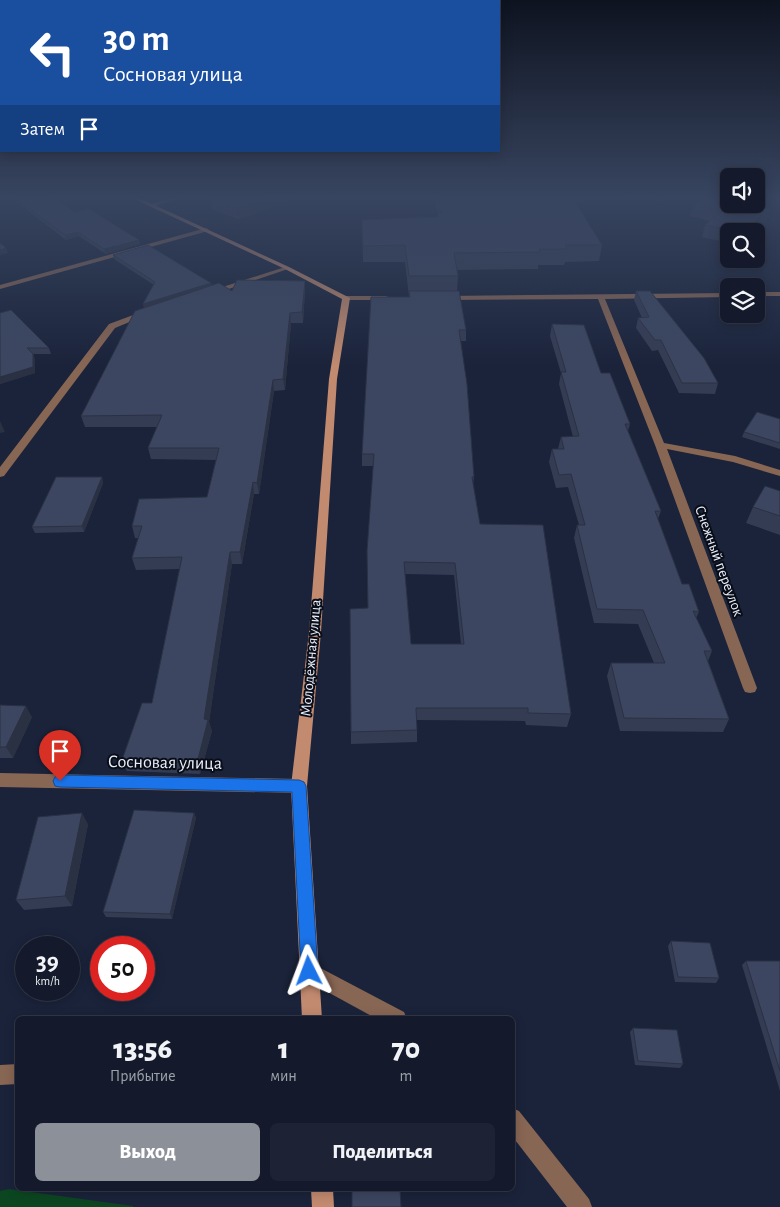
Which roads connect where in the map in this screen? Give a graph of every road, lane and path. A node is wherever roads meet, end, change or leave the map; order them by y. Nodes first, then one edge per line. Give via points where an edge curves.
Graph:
1 (122, 253) edge
2 (256, 253) edge
3 (287, 268) junction
4 (0, 287) edge
5 (206, 294) edge
6 (765, 294) edge
7 (780, 294) edge
8 (720, 295) edge
9 (601, 297) junction
10 (346, 298) junction
11 (398, 298) edge
12 (437, 298) edge
13 (152, 311) edge
14 (660, 445) junction
15 (780, 473) edge
16 (0, 474) edge
17 (750, 688) dead end
18 (0, 780) edge
19 (299, 786) junction
20 (309, 971) junction
21 (312, 1016) edge
22 (392, 1016) edge
23 (15, 1074) edge
24 (0, 1075) edge
25 (515, 1122) edge
26 (322, 1191) edge
27 (323, 1207) edge
28 (581, 1207) edge

1 - 4 street
2 - 3 main road
3 - 5 street
3 - 10 main road
6 - 7 street
8 - 9 street
9 - 12 street
9 - 14 street, Снежный переулок
10 - 11 street
10 - 19 main road, Молодёжная улица via 333,379 315,632
13 - 16 street via 112,326
14 - 15 street via 735,459
14 - 17 street, Снежный переулок
18 - 19 street, Сосновая улица
19 - 20 main road, Молодёжная улица
20 - 21 main road, Молодёжная улица
20 - 22 street
23 - 24 street
25 - 28 street
26 - 27 main road

